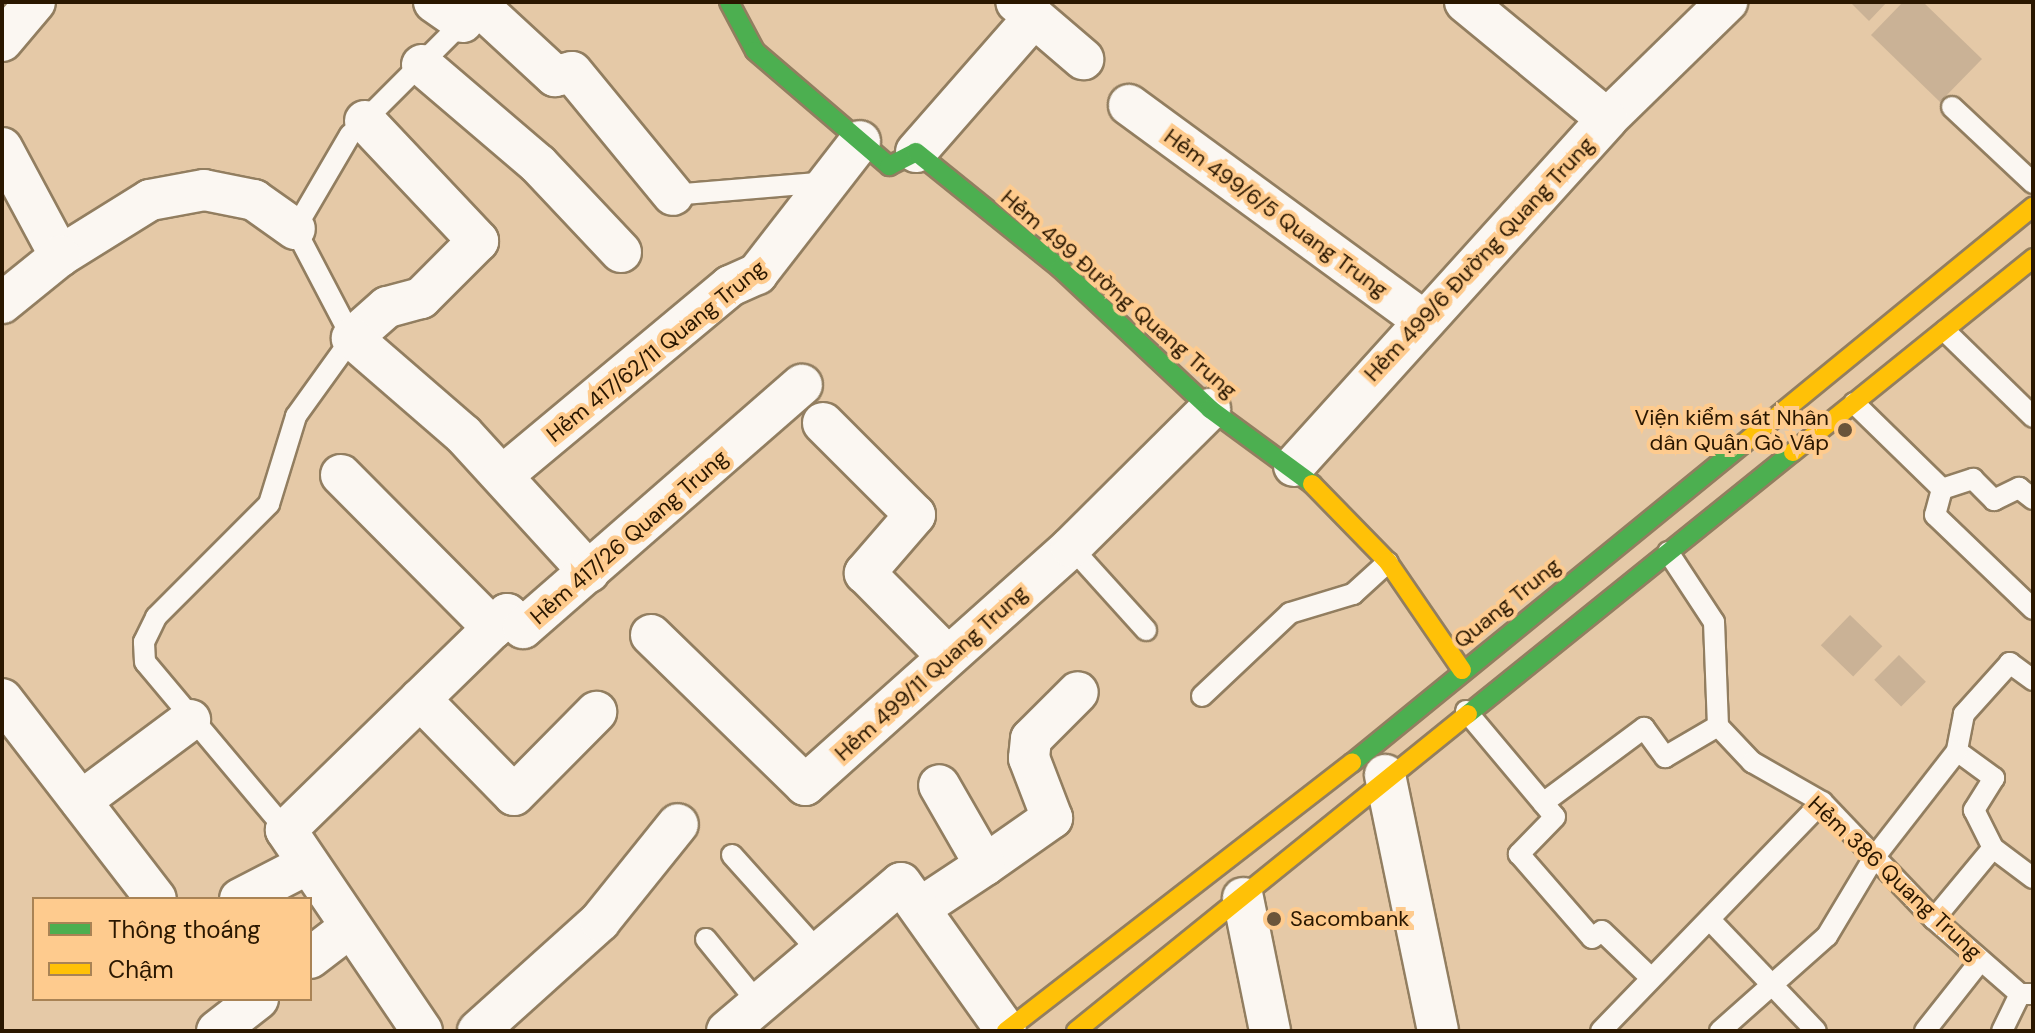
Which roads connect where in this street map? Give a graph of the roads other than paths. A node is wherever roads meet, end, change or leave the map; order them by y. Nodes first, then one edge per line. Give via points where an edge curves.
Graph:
1 (35, 2) edge
2 (729, 2) edge
3 (1465, 2) edge
4 (1727, 2) edge
5 (464, 8) edge
6 (1025, 10) edge
7 (2, 41) edge
8 (1083, 59) dead end
9 (422, 65) junction
10 (1129, 105) dead end
11 (1952, 107) dead end
12 (1607, 119) junction
13 (365, 121) junction
14 (860, 141) junction
15 (2, 148) edge
16 (916, 152) junction
17 (831, 182) junction
18 (2033, 183) edge
19 (673, 195) joint
20 (2033, 207) edge
21 (295, 229) junction
22 (621, 252) dead end
23 (60, 256) junction
24 (2031, 261) edge
25 (10, 296) edge
26 (1423, 320) junction
27 (1945, 331) junction
28 (352, 338) junction
29 (802, 385) dead end
30 (1854, 403) junction
31 (1210, 409) junction
32 (2033, 417) edge
33 (823, 423) dead end
34 (1294, 466) junction
35 (341, 475) dead end
36 (502, 476) junction
37 (1942, 489) junction
38 (2033, 499) edge
39 (1071, 547) junction
40 (1668, 552) junction
41 (1388, 562) junction
42 (589, 572) junction
43 (2033, 609) edge
44 (493, 628) junction
45 (1146, 630) dead end
46 (651, 635) dead end
47 (947, 656) junction
48 (1462, 670) junction
49 (2033, 680) edge
50 (1078, 692) dead end
51 (1202, 696) dead end
52 (2, 699) edge
53 (420, 699) junction
54 (1466, 711) junction
55 (596, 712) dead end
56 (190, 720) junction
57 (1718, 726) junction
58 (1957, 751) junction
59 (1379, 761) junction
60 (939, 785) dead end
61 (81, 801) junction
62 (1822, 802) junction
63 (1543, 803) junction
64 (678, 824) dead end
65 (286, 830) junction
66 (1993, 848) junction
67 (732, 855) dead end
68 (1873, 859) junction
69 (985, 865) junction
70 (304, 866) junction
71 (2033, 878) edge
72 (154, 897) edge
73 (244, 897) edge
74 (1243, 898) junction
75 (920, 908) junction
76 (1934, 919) junction
77 (1710, 920) junction
78 (349, 928) junction
79 (706, 939) dead end
80 (818, 951) junction
81 (312, 956) edge
82 (1981, 960) junction
83 (1651, 978) junction
84 (1771, 982) junction
85 (2026, 994) edge
86 (255, 1001) edge
87 (759, 1004) junction
88 (217, 1031) edge
89 (422, 1031) edge
90 (478, 1031) edge
91 (727, 1031) edge
92 (1006, 1031) edge
93 (1076, 1031) edge
94 (1270, 1031) edge
95 (1438, 1031) edge
96 (1601, 1031) edge
97 (1720, 1031) edge
98 (1816, 1031) edge
99 (1925, 1031) edge
100 (2002, 1031) edge

1 - 7 street
2 - 14 main road via 755,51
3 - 12 street, Hẻm 499/6 Đường Quang Trung
4 - 12 street
5 - 9 lane
5 - 19 street via 555,76 572,72
6 - 8 street
6 - 16 street
9 - 13 lane
9 - 22 street via 538,164
10 - 26 street, Hẻm 499/6/5 Quang Trung
11 - 18 lane
12 - 26 street, Hẻm 499/6 Đường Quang Trung
13 - 21 lane
13 - 28 street via 478,241 421,298 387,307
14 - 16 main road via 889,166
14 - 17 street, Hẻm 417/62/11 Quang Trung
15 - 23 street
16 - 31 main road, Hẻm 499 Đường Quang Trung via 1060,268
17 - 19 lane
17 - 36 street, Hẻm 417/62/11 Quang Trung via 757,274 730,286
20 - 48 main road, Quang Trung
21 - 23 street via 254,200 204,190 150,200
21 - 28 lane
23 - 25 street
24 - 27 main road, Quang Trung
26 - 34 street, Hẻm 499/6 Đường Quang Trung
27 - 30 main road, Quang Trung
27 - 32 lane
28 - 36 street
28 - 56 lane via 296,416 269,504 156,617 144,642 145,662
29 - 42 street, Hẻm 417/26 Quang Trung
30 - 37 lane
30 - 40 main road, Quang Trung
31 - 34 main road, Hẻm 499 Đường Quang Trung
31 - 39 street, Hẻm 499/11 Quang Trung
33 - 47 street via 915,515 865,573
34 - 41 main road, Hẻm 499 Đường Quang Trung
35 - 44 street
36 - 42 street
37 - 38 lane via 1969,478 1994,500 2019,488
37 - 43 lane via 1935,515
39 - 45 lane
39 - 47 street, Hẻm 499/11 Quang Trung
40 - 54 main road, Quang Trung
40 - 57 lane via 1714,622
41 - 48 main road, Hẻm 499 Đường Quang Trung
41 - 51 lane via 1353,594 1290,613
42 - 44 street, Hẻm 417/26 Quang Trung via 523,628 507,614
44 - 53 street
46 - 47 street, Hẻm 499/11 Quang Trung via 805,785
48 - 59 main road, Quang Trung
49 - 58 lane via 2010,663 1964,713
50 - 69 street via 1031,739 1029,758 1052,818
52 - 61 street
53 - 55 street via 514,795
53 - 65 street
54 - 59 main road, Quang Trung
54 - 63 lane
56 - 61 street
56 - 65 lane
57 - 62 lane, Hẻm 386 Quang Trung via 1752,762
57 - 63 lane via 1665,757 1644,728
58 - 66 lane via 1994,778 1974,810
58 - 68 lane
59 - 74 main road, Quang Trung
59 - 92 main road, Quang Trung
59 - 95 street
60 - 69 street
61 - 72 street
62 - 68 lane, Hẻm 386 Quang Trung
62 - 77 lane
63 - 83 lane via 1554,820 1519,854 1592,938 1602,931
64 - 90 street via 600,921
65 - 70 street
66 - 71 lane
66 - 76 lane
67 - 80 lane
68 - 76 lane, Hẻm 386 Quang Trung
68 - 84 lane via 1827,936
69 - 75 street
70 - 73 street
70 - 78 street
74 - 93 main road, Quang Trung
74 - 94 street
75 - 80 street via 908,887 893,886
75 - 92 street
76 - 82 lane, Hẻm 386 Quang Trung
77 - 83 lane
77 - 84 lane
78 - 81 street
78 - 89 street
79 - 87 lane
80 - 87 street
82 - 85 lane, Hẻm 386 Quang Trung
82 - 99 lane
83 - 96 lane
84 - 97 lane
84 - 98 lane
85 - 100 lane
86 - 88 street
87 - 91 street

